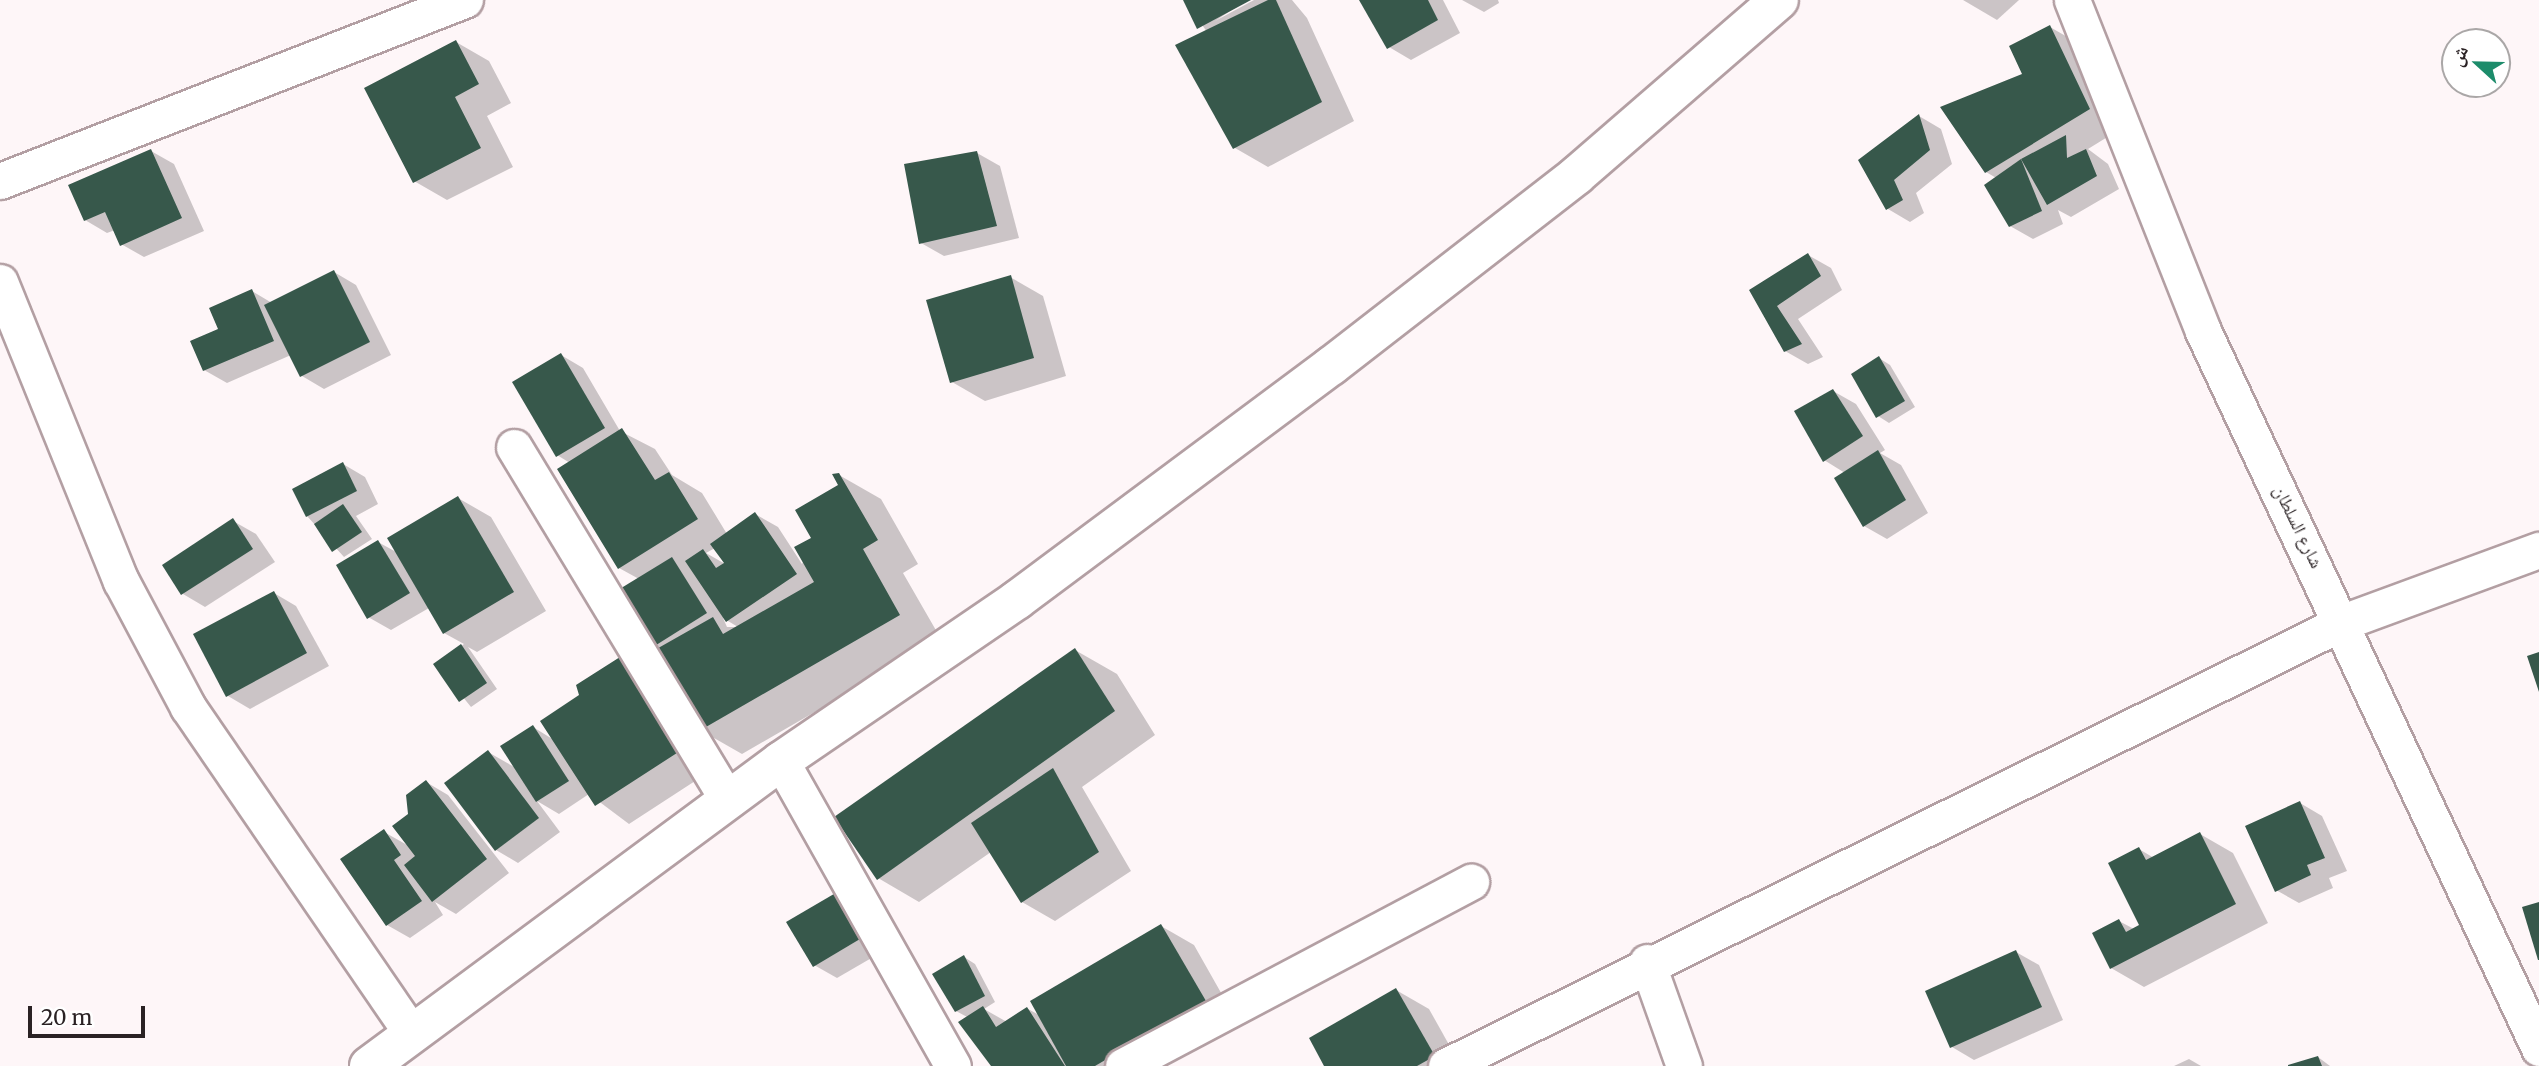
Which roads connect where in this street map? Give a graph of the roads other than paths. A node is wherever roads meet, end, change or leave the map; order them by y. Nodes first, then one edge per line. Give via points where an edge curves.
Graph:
1 (465, 0) edge
2 (1779, 0) edge
3 (2072, 0) edge
4 (0, 181) edge
5 (0, 282) edge
6 (514, 447) dead end
7 (2539, 550) edge
8 (2343, 622) junction
9 (781, 761) junction
10 (728, 800) junction
11 (1471, 882) dead end
12 (1647, 962) junction
13 (410, 1031) junction
14 (2539, 1048) edge
15 (369, 1066) edge
16 (953, 1066) edge
17 (1123, 1066) edge
18 (1446, 1066) edge
19 (1684, 1066) edge

1 - 4 street
2 - 9 street via 1577,175 1331,366 1017,600
3 - 8 street, شارع السلطان via 2203,331
5 - 13 street via 121,581 188,706
6 - 10 street
7 - 8 street
8 - 12 street
8 - 14 street, شارع السلطان
9 - 10 street
9 - 16 street
10 - 13 street
11 - 17 street
12 - 18 street
12 - 19 street
13 - 15 street

